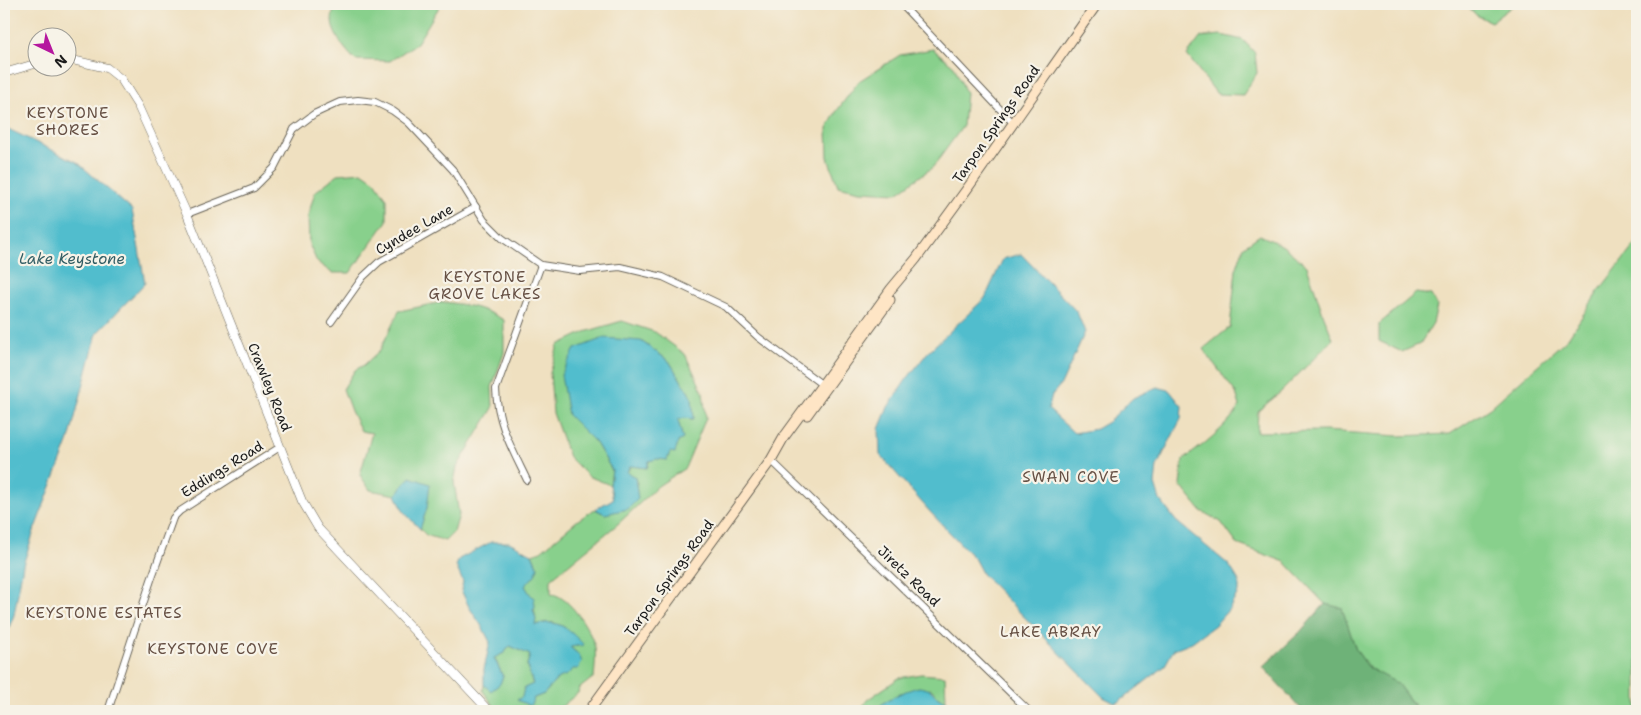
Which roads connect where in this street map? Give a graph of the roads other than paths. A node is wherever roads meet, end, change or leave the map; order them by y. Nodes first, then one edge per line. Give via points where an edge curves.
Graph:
1 (901, 4) edge
2 (1097, 4) edge
3 (78, 61) edge
4 (28, 66) edge
5 (4, 73) edge
6 (1014, 124) junction
7 (476, 207) junction
8 (187, 214) junction
9 (541, 266) junction
10 (331, 322) dead end
11 (824, 387) junction
12 (280, 447) junction
13 (771, 460) junction
14 (526, 480) dead end
15 (108, 711) edge
16 (490, 711) edge
17 (589, 711) edge
18 (1029, 711) edge

1 - 6 street
2 - 6 main road, Tarpon Springs Road
3 - 8 street, Crawley Road via 107,68 121,79 138,106
4 - 5 street
6 - 11 main road, Tarpon Springs Road via 891,289
7 - 8 street via 453,170 408,122 375,102 358,100 340,102 314,114 294,129 274,168 254,188
7 - 9 street via 502,238
7 - 10 street, Cyndee Lane via 380,262 363,277
8 - 12 street, Crawley Road
9 - 11 street via 580,271 620,266 663,277 726,307 758,337
9 - 14 street via 496,389 496,407 501,424
11 - 13 main road, Tarpon Springs Road via 784,437
12 - 15 street, Eddings Road via 173,518
12 - 16 street, Crawley Road via 302,501 318,528
13 - 17 main road, Tarpon Springs Road
13 - 18 street, Jiretz Road

